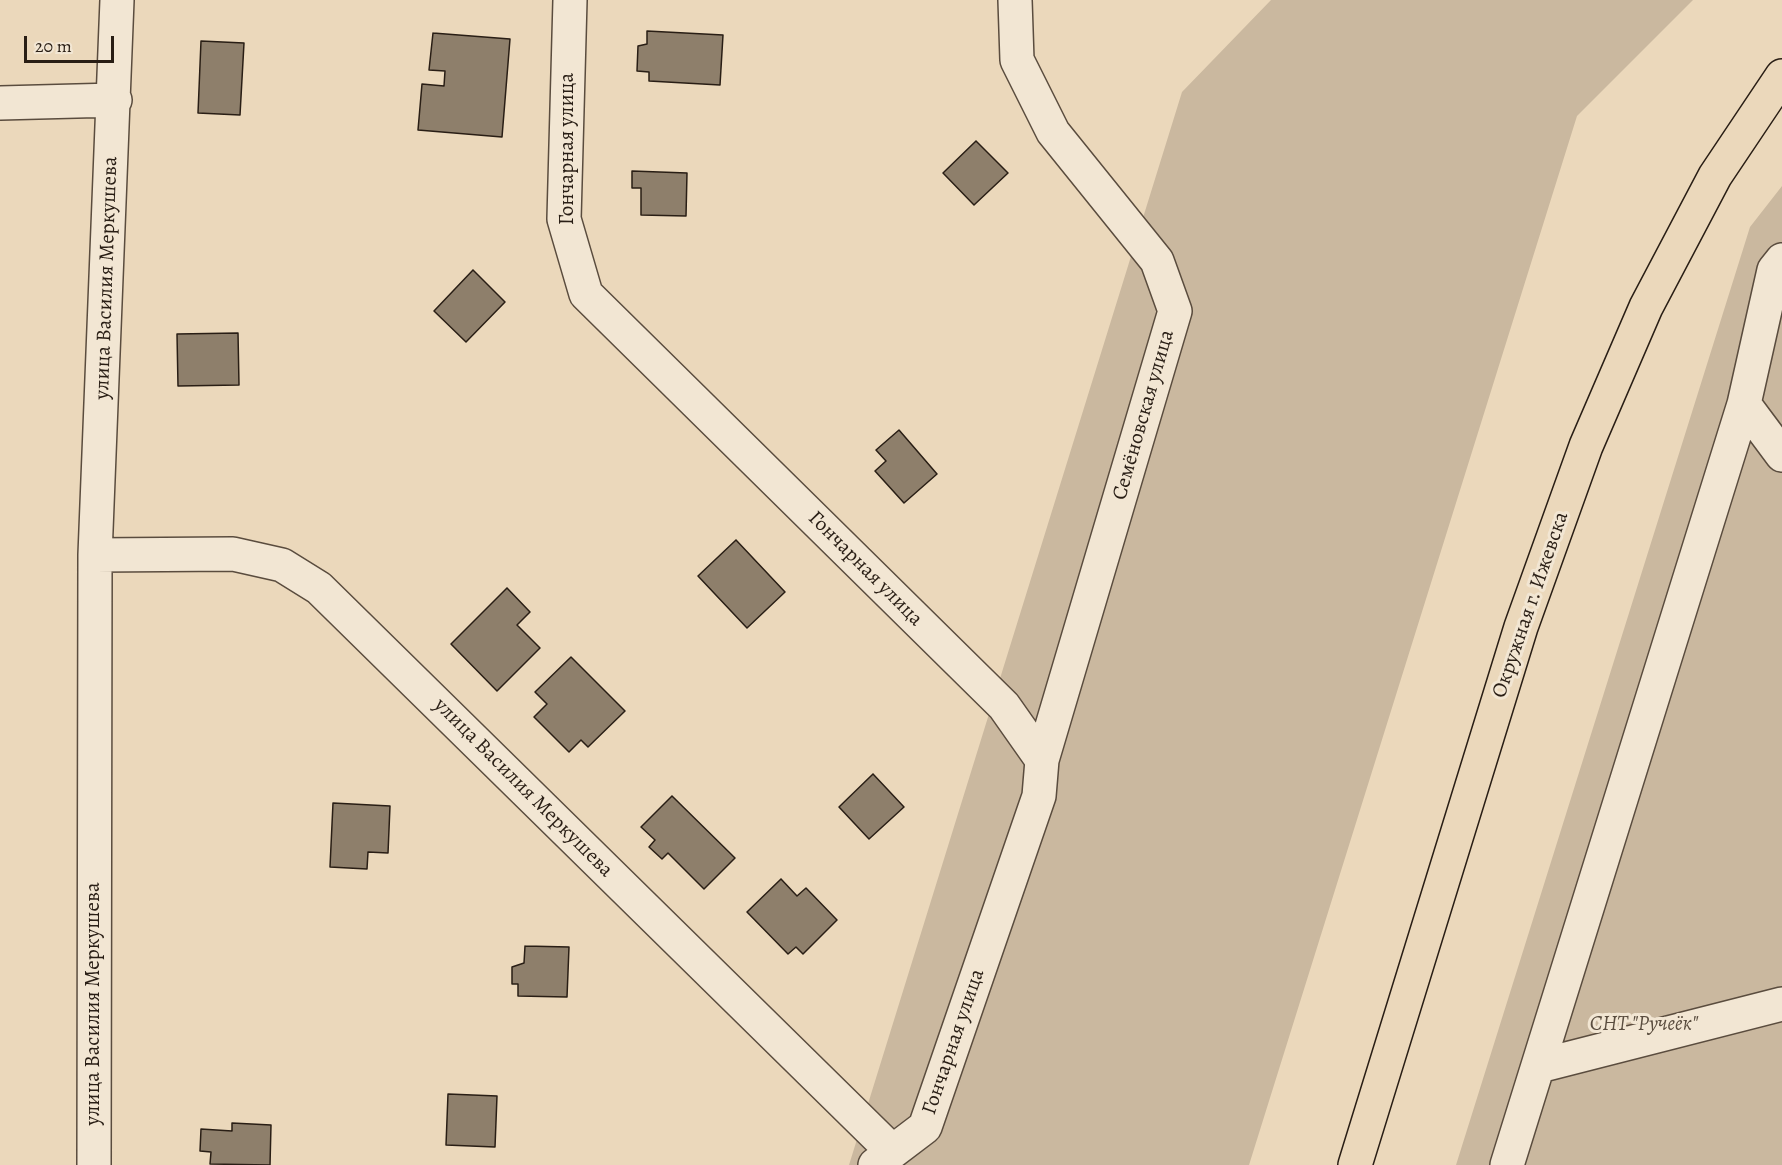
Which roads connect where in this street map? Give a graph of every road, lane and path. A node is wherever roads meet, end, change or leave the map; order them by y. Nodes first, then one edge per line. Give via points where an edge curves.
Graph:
1 (117, 0) edge
2 (570, 0) edge
3 (1015, 0) edge
4 (1782, 76) edge
5 (115, 100) junction
6 (0, 103) edge
7 (1782, 260) edge
8 (1744, 404) junction
9 (1782, 455) edge
10 (95, 555) junction
11 (1042, 759) junction
12 (1782, 1004) edge
13 (1539, 1066) junction
14 (884, 1158) edge
15 (94, 1165) edge
16 (1355, 1165) edge
17 (1506, 1165) edge

1 - 5 street, улица Василия Меркушева
2 - 11 street, Гончарная улица via 564,219 586,294 1004,706
3 - 11 street, Семёновская улица via 1017,60 1053,132 1157,261 1175,311
4 - 16 main road, Окружная г. Ижевска via 1715,176 1646,307 1586,447 1521,627
5 - 6 street
5 - 10 street, улица Василия Меркушева
7 - 8 street via 1774,270
8 - 9 street
8 - 13 street
10 - 14 street, улица Василия Меркушева via 233,554 282,565 319,588
10 - 15 street, улица Василия Меркушева
11 - 14 street, Гончарная улица via 1039,796 925,1127
12 - 13 street
13 - 17 street

